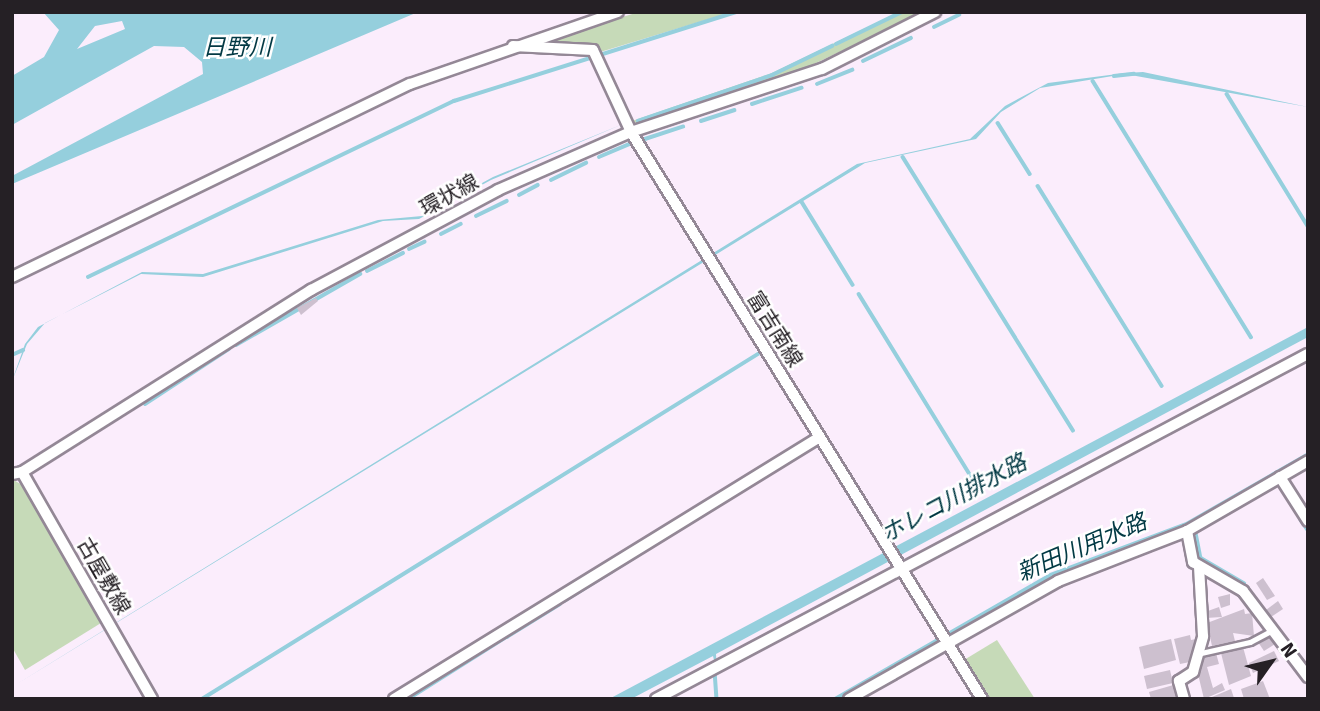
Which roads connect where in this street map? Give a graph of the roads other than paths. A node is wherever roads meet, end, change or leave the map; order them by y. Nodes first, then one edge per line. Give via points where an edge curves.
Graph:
1 (618, 12) edge
2 (935, 12) edge
3 (513, 46) junction
4 (631, 132) junction
5 (12, 278) edge
6 (1308, 354) edge
7 (819, 438) junction
8 (1308, 461) edge
9 (17, 473) edge
10 (1280, 477) junction
11 (1308, 521) edge
12 (1187, 531) junction
13 (902, 564) junction
14 (1199, 566) junction
15 (1271, 631) junction
16 (949, 643) junction
17 (1201, 653) junction
18 (1308, 677) edge
19 (152, 699) edge
20 (394, 699) edge
21 (656, 699) edge
22 (849, 699) edge
23 (982, 699) edge
24 (1184, 699) edge

1 - 3 street
2 - 4 street, 環状線 via 822,69
3 - 4 street, 富吉南線 via 593,51
3 - 5 street via 410,84
4 - 7 street, 富吉南線
4 - 9 street, 環状線 via 498,190 311,290
6 - 13 street
7 - 13 street, 富吉南線
7 - 20 street
8 - 10 street
9 - 19 street, 古屋敷線
10 - 11 street
10 - 12 street
12 - 14 street via 1193,562
12 - 16 street via 1058,581
13 - 16 street
13 - 21 street
14 - 15 street via 1243,591
14 - 17 street
15 - 17 lane
15 - 18 street
16 - 22 street
16 - 23 street
17 - 24 street via 1193,671 1179,681

